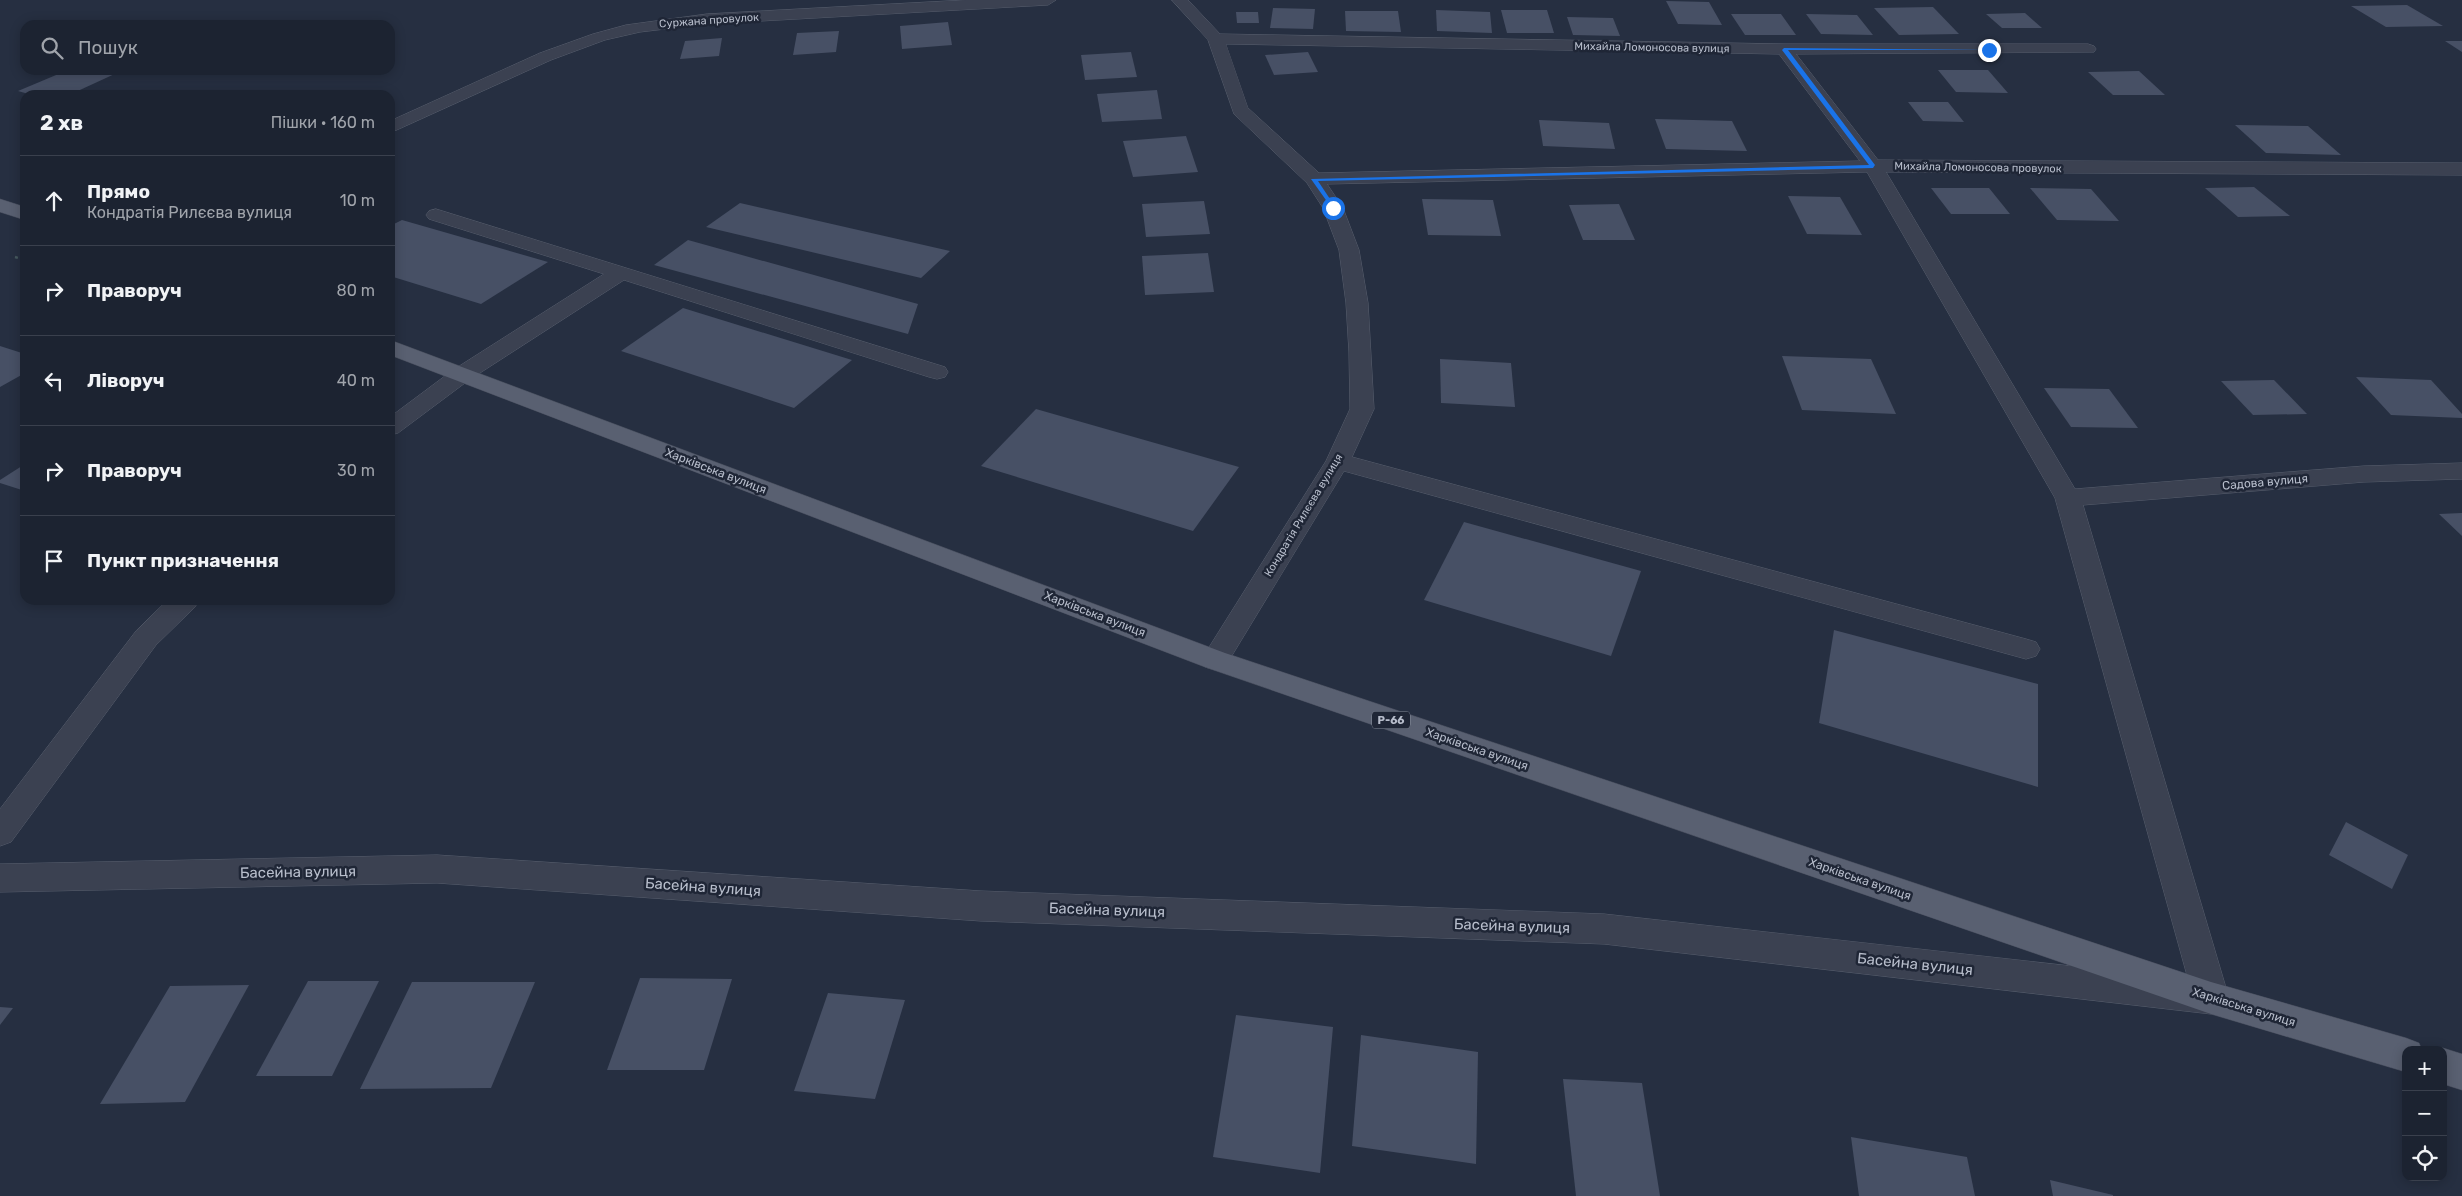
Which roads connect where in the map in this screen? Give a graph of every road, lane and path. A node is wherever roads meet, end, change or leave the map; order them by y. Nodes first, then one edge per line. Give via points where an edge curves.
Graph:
1 (1048, 0) edge
2 (1180, 0) edge
3 (1216, 39) junction
4 (1784, 49) junction
5 (2088, 49) dead end
6 (395, 126) edge
7 (1873, 166) junction
8 (2462, 170) edge
9 (1314, 179) junction
10 (0, 204) edge
11 (20, 212) edge
12 (436, 215) dead end
13 (621, 273) junction
14 (395, 349) edge
15 (937, 372) dead end
16 (461, 375) junction
17 (395, 424) edge
18 (1338, 461) junction
19 (2462, 472) edge
20 (2068, 498) junction
21 (181, 605) edge
22 (2026, 650) dead end
23 (1216, 660) junction
24 (0, 833) edge
25 (0, 878) edge
26 (2211, 998) junction
27 (2402, 1054) edge
28 (2447, 1067) edge
29 (2462, 1072) edge

1 - 6 street, Суржана провулок via 652,24 599,37 541,58
2 - 3 street, Кондратія Рилєєва вулиця
3 - 4 street, Михайла Ломоносова вулиця
3 - 9 street, Кондратія Рилєєва вулиця via 1240,110
4 - 5 street, Михайла Ломоносова вулиця
4 - 7 street
7 - 8 street, Михайла Ломоносова провулок
7 - 9 street, Михайла Ломоносова провулок
7 - 20 street
9 - 18 street, Кондратія Рилєєва вулиця via 1333,208 1349,250 1357,302 1362,409
10 - 11 main road
12 - 13 street
13 - 15 street
13 - 16 street
14 - 16 main road, Харківська вулиця / Р-66
16 - 17 street
16 - 23 main road, Харківська вулиця / Р-66
18 - 22 street
18 - 23 street, Кондратія Рилєєва вулиця
19 - 20 street, Садова вулиця via 2364,474
20 - 26 street
21 - 24 street via 146,638
23 - 26 main road, Харківська вулиця / Р-66
25 - 26 street, Басейна вулиця via 437,868 981,906 1604,929
26 - 27 main road, Харківська вулиця / Р-66
28 - 29 main road

